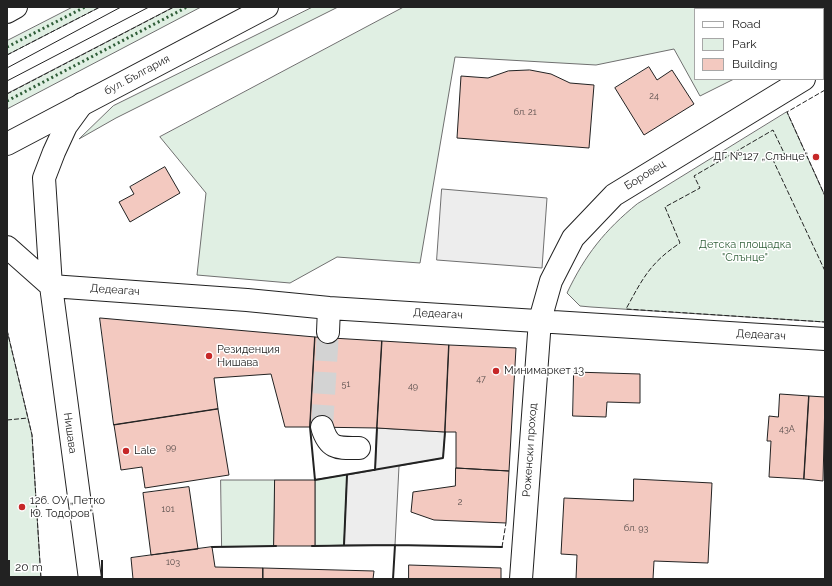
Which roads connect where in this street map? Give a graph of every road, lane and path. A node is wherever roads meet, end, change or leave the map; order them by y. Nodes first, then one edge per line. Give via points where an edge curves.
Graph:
1 (16, 7) edge
2 (268, 7) edge
3 (7, 12) edge
4 (802, 80) edge
5 (82, 104) junction
6 (7, 144) edge
7 (7, 247) edge
8 (51, 286) junction
9 (329, 308) junction
10 (540, 320) junction
11 (328, 332) tunnel mouth
12 (825, 339) edge
13 (322, 427) tunnel mouth
14 (359, 448) dead end
15 (90, 579) edge
16 (521, 579) edge

1 - 3 street
2 - 5 street, бул. България
4 - 10 street, Боровец via 614,195 573,238 551,281
5 - 6 street, бул. България
5 - 8 street, Нишава via 66,126 44,178
7 - 8 street
8 - 9 street, Дедеагач via 232,298
8 - 15 street, Нишава
9 - 10 street, Дедеагач
9 - 11 street
10 - 12 street, Дедеагач
10 - 16 street, Роженски проход
13 - 14 street via 326,440 335,448

